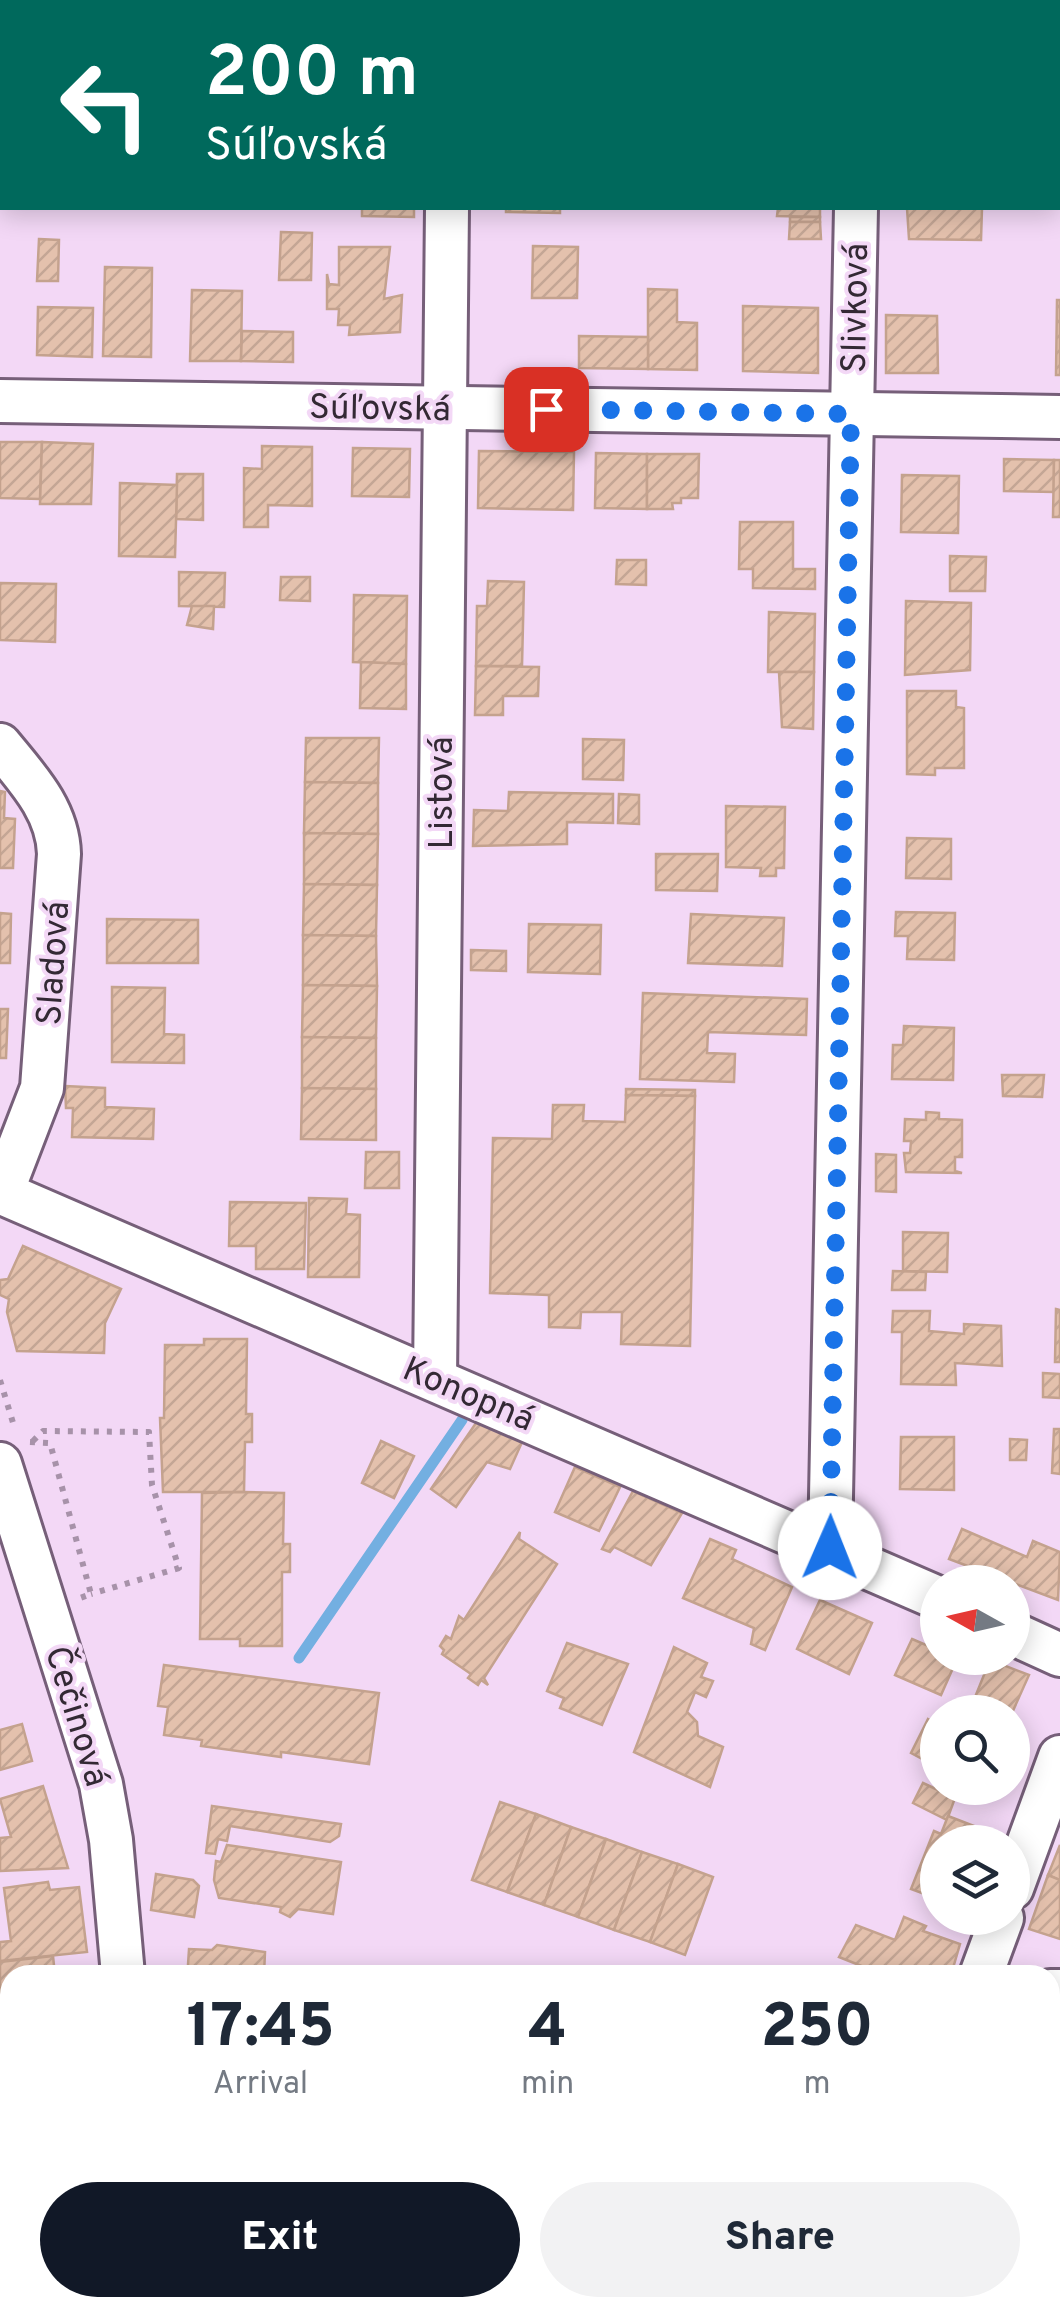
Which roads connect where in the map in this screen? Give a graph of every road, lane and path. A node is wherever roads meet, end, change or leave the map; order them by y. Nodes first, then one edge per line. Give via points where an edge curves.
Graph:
1 (446, 210) edge
2 (856, 210) edge
3 (0, 401) edge
4 (443, 408) junction
5 (851, 414) junction
6 (1060, 418) edge
7 (0, 745) edge
8 (1, 1192) edge
9 (436, 1379) junction
10 (16, 1453) edge
11 (830, 1548) junction
12 (920, 1590) edge
13 (90, 1594) dead end
14 (1030, 1641) edge
15 (1060, 1655) edge
16 (1060, 1757) edge
17 (1030, 1839) edge
18 (996, 1935) edge
19 (121, 1965) edge
20 (985, 1965) edge

1 - 4 street, Listová
2 - 5 street, Slivková
3 - 4 street, Súľovská
4 - 5 street, Súľovská
4 - 9 street, Listová
5 - 6 street, Súľovská
5 - 11 street, Slivková
7 - 8 street, Sladová via 42,798 58,830 59,854 42,1088
8 - 9 street, Konopná
9 - 11 street, Konopná
10 - 13 path via 43,1431 149,1432 152,1485 180,1568
10 - 19 street, Čečinová via 101,1784
11 - 12 street, Konopná
14 - 15 street
16 - 17 street
18 - 20 street

